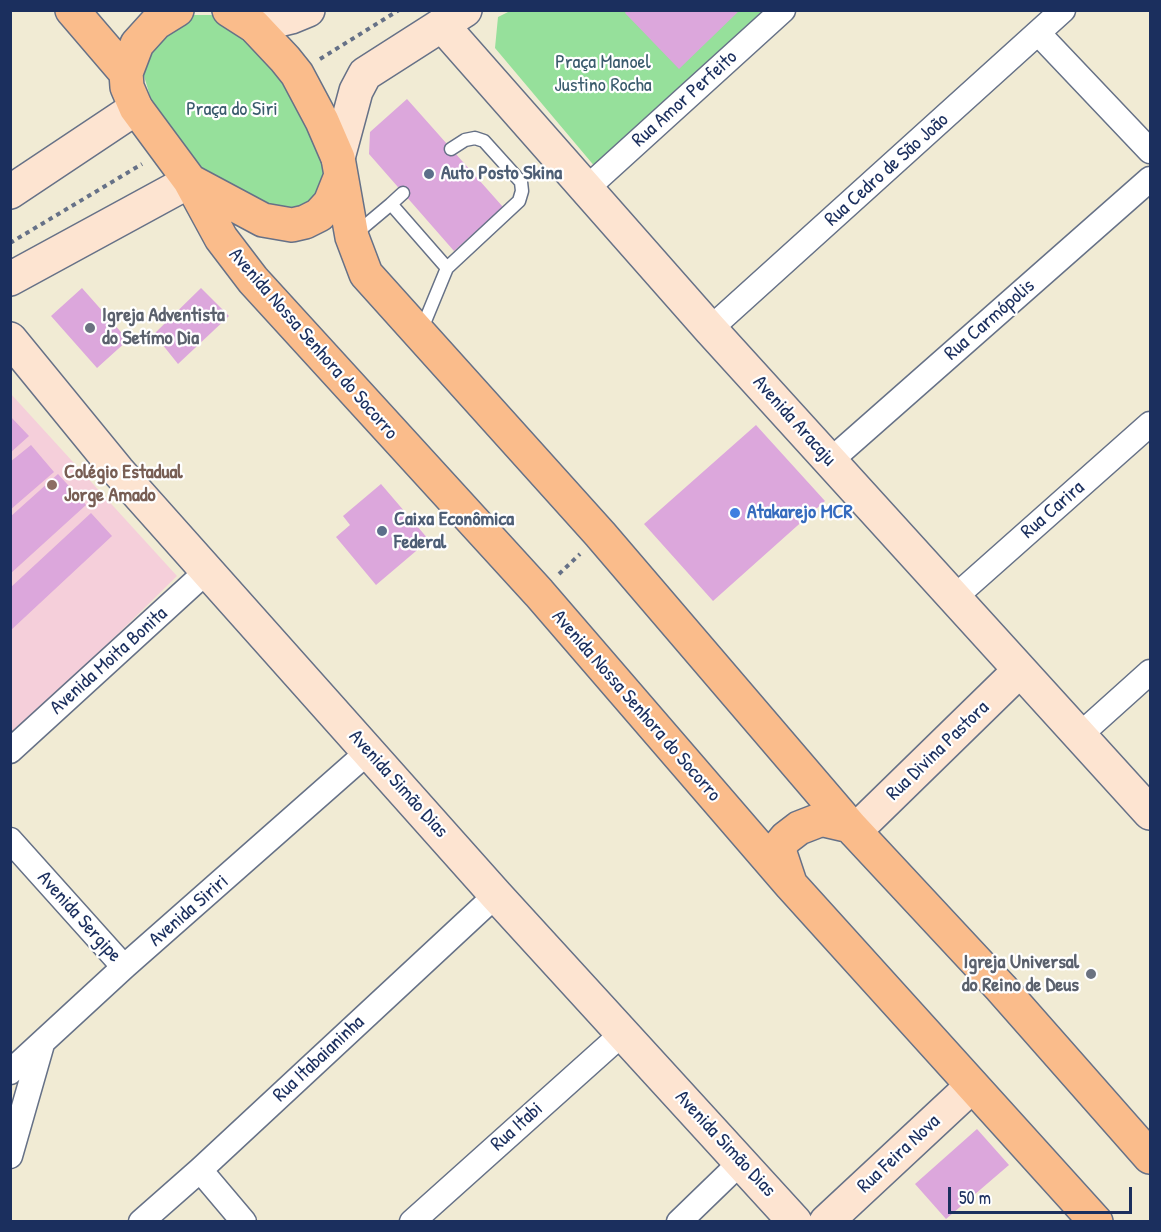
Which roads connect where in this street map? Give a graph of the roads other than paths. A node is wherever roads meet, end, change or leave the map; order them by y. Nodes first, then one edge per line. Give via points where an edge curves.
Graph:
1 (72, 10) edge
2 (177, 10) edge
3 (308, 10) edge
4 (783, 10) edge
5 (1063, 10) edge
6 (242, 18) edge
7 (454, 18) edge
8 (1038, 33) junction
9 (126, 73) junction
10 (136, 108) junction
11 (451, 150) dead end
12 (1150, 151) edge
13 (339, 168) junction
14 (1150, 179) edge
15 (190, 182) junction
16 (587, 188) junction
17 (10, 192) edge
18 (403, 193) dead end
19 (391, 204) junction
20 (352, 237) junction
21 (447, 268) junction
22 (10, 279) edge
23 (710, 329) junction
24 (419, 334) junction
25 (10, 339) edge
26 (1150, 424) edge
27 (830, 461) junction
28 (207, 571) junction
29 (955, 597) junction
30 (1020, 670) junction
31 (1150, 672) edge
32 (1081, 734) junction
33 (10, 751) edge
34 (369, 751) junction
35 (1150, 813) edge
36 (853, 828) junction
37 (10, 840) edge
38 (791, 885) junction
39 (496, 895) junction
40 (124, 967) junction
41 (623, 1033) junction
42 (42, 1044) junction
43 (10, 1072) edge
44 (972, 1086) junction
45 (10, 1156) edge
46 (1150, 1157) edge
47 (741, 1162) junction
48 (200, 1170) junction
49 (141, 1221) edge
50 (244, 1221) edge
51 (412, 1221) edge
52 (679, 1221) edge
53 (795, 1221) edge
54 (826, 1221) edge
55 (1096, 1221) edge

1 - 9 main road
2 - 9 main road via 156,23 137,44
3 - 6 street via 291,17
4 - 16 street, Rua Amor Perfeito
5 - 8 street, Rua Cedro de São João
6 - 13 main road via 297,74 322,121
7 - 13 street via 365,74 356,91
7 - 16 street, Avenida Aracaju
8 - 12 street
8 - 23 street, Rua Cedro de São João
9 - 10 main road, Avenida Nossa Senhora do Socorro
10 - 15 main road, Avenida Nossa Senhora do Socorro
10 - 17 street
11 - 21 lane via 465,140 484,141 521,182 522,191 519,201
13 - 15 main road via 330,203 319,215 292,225 263,220
13 - 20 main road
14 - 27 street, Rua Carmópolis
15 - 22 street
15 - 38 main road, Avenida Nossa Senhora do Socorro via 221,238 253,280 539,593
16 - 23 street, Avenida Aracaju
18 - 19 lane
19 - 20 lane
19 - 21 lane
20 - 24 main road via 366,274
21 - 24 lane
23 - 27 street, Avenida Aracaju
24 - 36 main road via 600,534
25 - 28 street, Avenida Simão Dias via 118,471
26 - 29 street, Rua Carira
27 - 29 street, Avenida Aracaju
28 - 33 street, Avenida Moita Bonita
28 - 34 street, Avenida Simão Dias
29 - 30 street, Avenida Aracaju
30 - 32 street, Avenida Aracaju
30 - 36 street, Rua Divina Pastora
31 - 32 street
32 - 35 street, Avenida Aracaju
34 - 39 street, Avenida Simão Dias
34 - 40 street, Avenida Siriri
36 - 38 main road via 818,821 786,838 780,853
36 - 46 main road
37 - 40 street, Avenida Sergipe
38 - 44 main road, Avenida Nossa Senhora do Socorro
39 - 41 street, Avenida Simão Dias
39 - 48 street, Rua Itabaianinha
40 - 42 street, Avenida Siriri
41 - 47 street, Avenida Simão Dias
41 - 51 street, Rua Itabi
42 - 43 street, Avenida Siriri
42 - 45 street
44 - 54 street, Rua Feira Nova
44 - 55 main road, Avenida Nossa Senhora do Socorro
47 - 52 street
47 - 53 street, Avenida Simão Dias
48 - 49 street, Rua Itabaianinha
48 - 50 street

